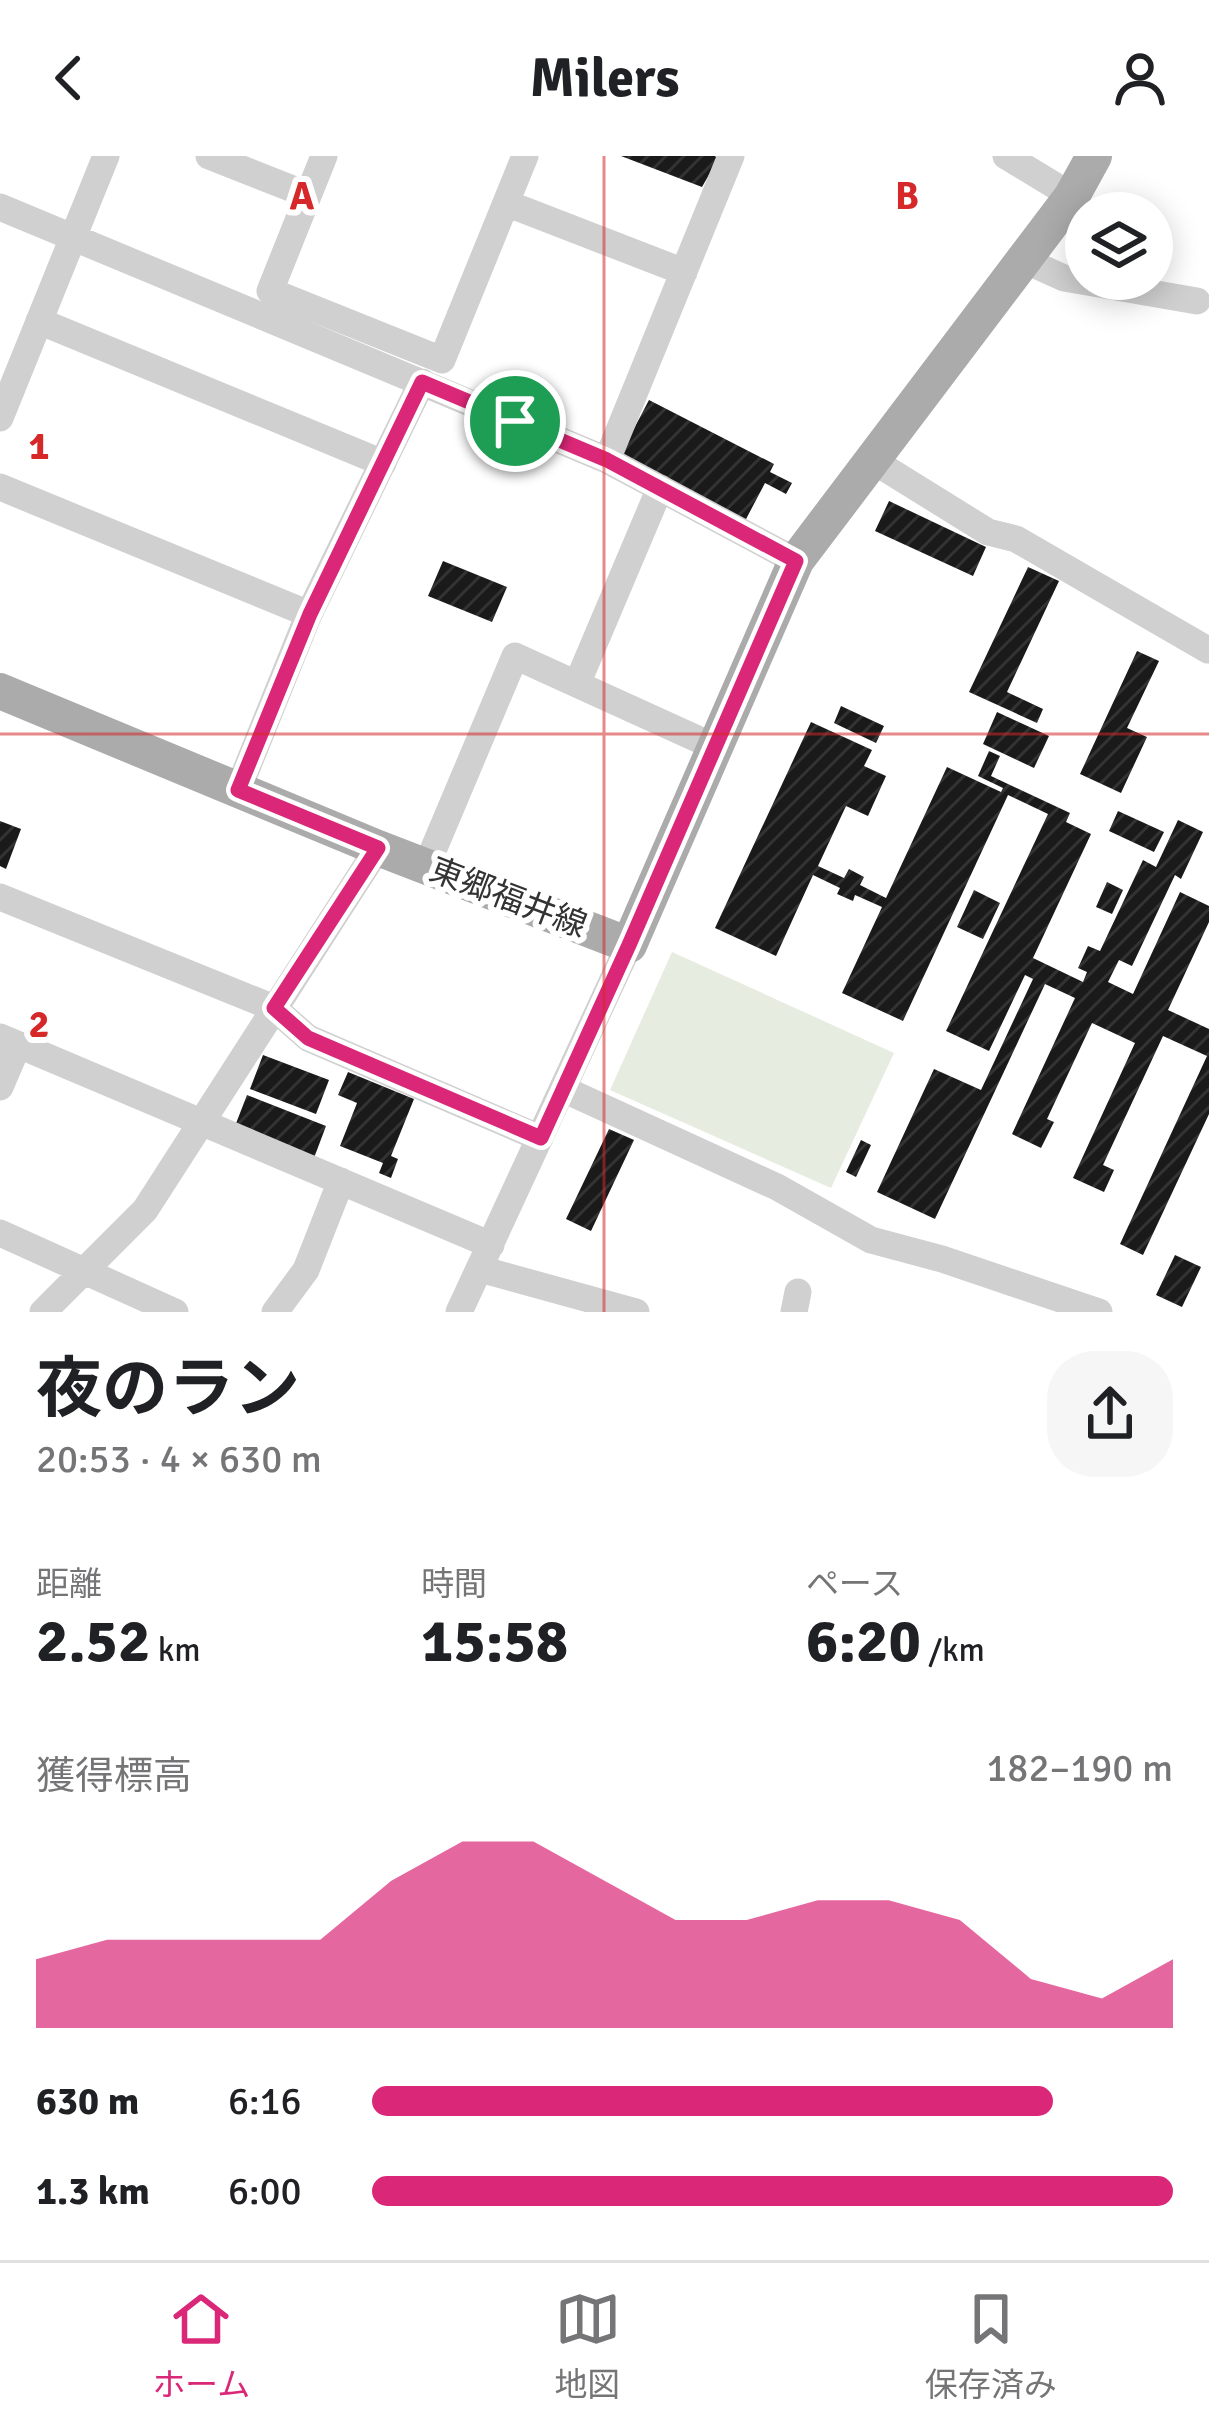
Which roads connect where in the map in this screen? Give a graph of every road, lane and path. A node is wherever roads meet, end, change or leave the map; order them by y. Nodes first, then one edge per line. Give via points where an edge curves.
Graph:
1 (106, 156) edge
2 (209, 156) edge
3 (324, 156) edge
4 (525, 156) edge
5 (731, 156) edge
6 (1006, 156) edge
7 (1094, 156) edge
8 (1065, 192) edge
9 (1074, 192) edge
10 (308, 195) junction
11 (506, 203) junction
12 (1065, 205) edge
13 (0, 207) edge
14 (74, 235) junction
15 (1024, 260) junction
16 (684, 272) junction
17 (1197, 301) dead end
18 (39, 321) junction
19 (422, 382) junction
20 (0, 418) edge
21 (607, 460) junction
22 (872, 460) junction
23 (383, 463) junction
24 (0, 487) edge
25 (660, 488) junction
26 (796, 561) junction
27 (310, 614) junction
28 (1208, 650) edge
29 (577, 684) junction
30 (0, 691) edge
31 (715, 747) junction
32 (238, 790) junction
33 (378, 848) junction
34 (427, 867) junction
35 (0, 897) edge
36 (629, 945) junction
37 (274, 1008) junction
38 (9, 1041) edge
39 (0, 1087) edge
40 (563, 1089) junction
41 (201, 1122) junction
42 (541, 1138) junction
43 (341, 1181) junction
44 (0, 1233) edge
45 (486, 1257) junction
46 (84, 1269) junction
47 (158, 1309) edge
48 (43, 1312) edge
49 (275, 1312) edge
50 (459, 1312) edge
51 (636, 1312) edge
52 (1099, 1312) edge

1 - 14 street
2 - 10 street
3 - 10 street
4 - 11 street
5 - 16 street
6 - 8 street
7 - 9 main road, 東郷福井線
10 - 11 street via 270,291 442,360
11 - 16 street
12 - 15 main road, 東郷福井線
13 - 14 street
14 - 18 street
14 - 19 street
15 - 17 street via 1064,278
15 - 22 main road, 東郷福井線
16 - 21 street
18 - 20 street
18 - 23 street
19 - 21 street
19 - 23 street
21 - 25 street
22 - 26 main road, 東郷福井線
22 - 28 street
23 - 27 street
24 - 27 street
25 - 26 street
25 - 29 street
26 - 31 main road, 東郷福井線
27 - 32 street
29 - 31 street
29 - 34 street via 515,656
30 - 32 main road, 東郷福井線
31 - 36 main road, 東郷福井線
32 - 33 main road, 東郷福井線
33 - 34 main road, 東郷福井線
33 - 37 street
34 - 36 main road, 東郷福井線
35 - 37 street
36 - 40 street
37 - 41 street
37 - 42 street via 308,1038
38 - 39 street
38 - 41 street
40 - 42 street
40 - 52 street via 777,1186 871,1240
41 - 43 street
41 - 46 street via 145,1210
42 - 45 street
43 - 45 street
43 - 49 street via 306,1270
44 - 46 street
45 - 50 street
45 - 51 street
46 - 47 street
46 - 48 street

